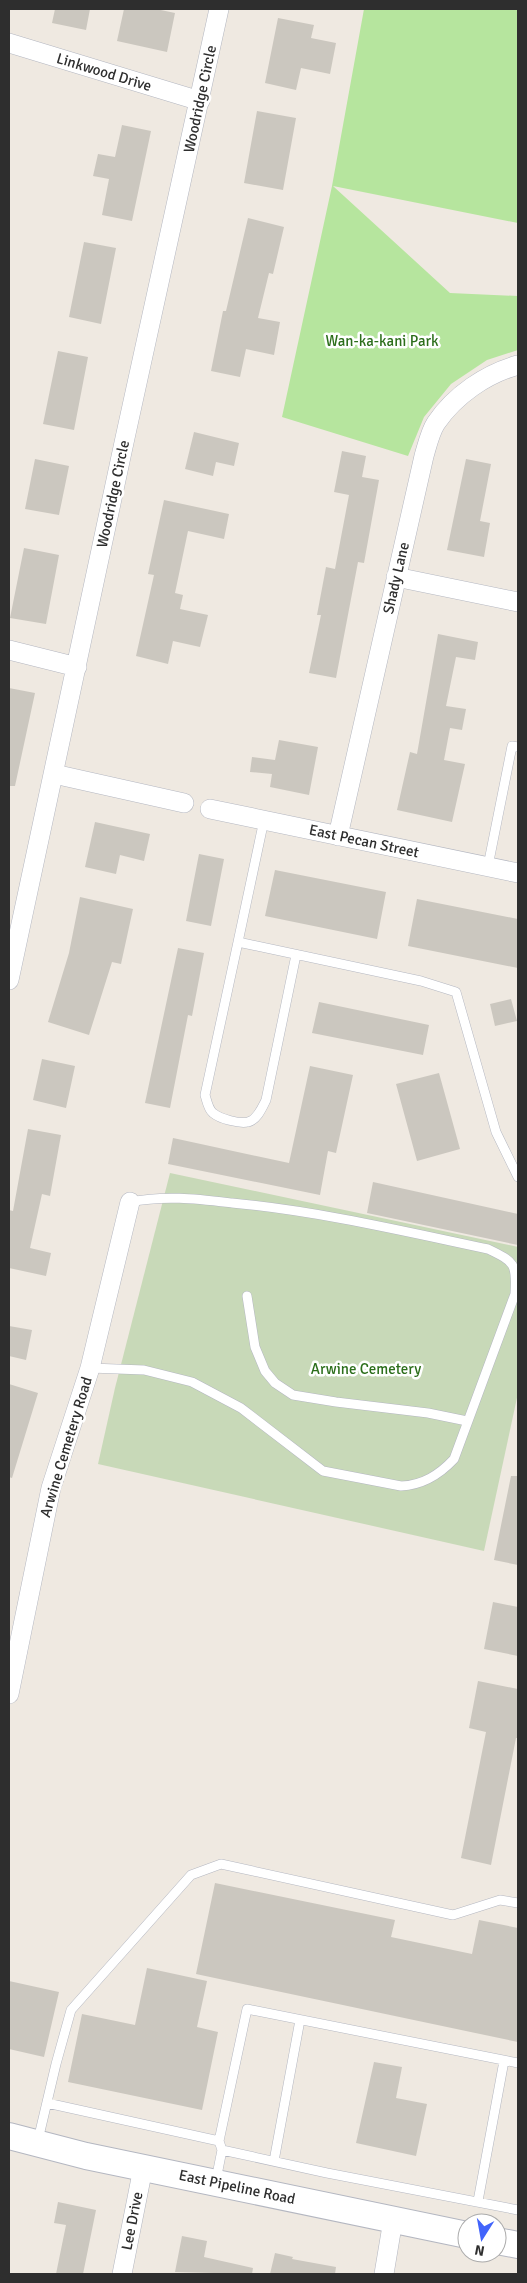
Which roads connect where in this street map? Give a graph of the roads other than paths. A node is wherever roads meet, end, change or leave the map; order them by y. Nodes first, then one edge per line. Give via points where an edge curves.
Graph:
1 (219, 9) edge
2 (9, 43) edge
3 (200, 101) junction
4 (518, 365) edge
5 (396, 577) junction
6 (518, 602) edge
7 (9, 650) edge
8 (77, 668) junction
9 (518, 747) edge
10 (54, 774) junction
11 (184, 803) dead end
12 (210, 809) dead end
13 (264, 820) junction
14 (338, 836) junction
15 (488, 866) junction
16 (518, 873) edge
17 (238, 942) junction
18 (296, 955) junction
19 (9, 980) edge
20 (518, 1177) edge
21 (130, 1202) joint
22 (247, 1296) dead end
23 (90, 1368) junction
24 (467, 1422) junction
25 (9, 1694) edge
26 (518, 1903) edge
27 (300, 2020) junction
28 (504, 2061) junction
29 (518, 2063) edge
30 (47, 2103) junction
31 (9, 2136) edge
32 (38, 2143) junction
33 (221, 2145) junction
34 (274, 2161) junction
35 (143, 2168) junction
36 (216, 2183) junction
37 (478, 2201) junction
38 (518, 2210) edge
39 (393, 2220) junction
40 (457, 2233) edge
41 (122, 2274) edge
42 (384, 2274) edge

1 - 3 street, Woodridge Circle
2 - 3 street, Linkwood Drive
3 - 8 street, Woodridge Circle
4 - 5 street, Shady Lane via 504,369 466,391 436,424 424,456
5 - 6 street
5 - 14 street, Shady Lane
7 - 8 street
8 - 10 street, Woodridge Circle
9 - 15 lane via 512,746
10 - 11 street
10 - 19 street, Woodridge Circle
12 - 13 street, East Pecan Street
13 - 14 street, East Pecan Street
13 - 17 lane
14 - 15 street, East Pecan Street
15 - 16 street, East Pecan Street
17 - 18 lane
17 - 18 lane via 205,1095 214,1114 239,1122 254,1119 266,1100
18 - 20 lane via 421,981 456,992 496,1132
21 - 23 street, Arwine Cemetery Road
21 - 24 lane via 179,1197 265,1206 488,1249 508,1259 516,1272 515,1294
22 - 24 lane via 255,1347 265,1371 275,1384 293,1395 428,1413
23 - 24 lane via 144,1370 192,1382 241,1408 323,1471 401,1486 424,1483 444,1470 454,1459
23 - 25 street, Arwine Cemetery Road via 51,1488
26 - 30 lane via 500,1900 453,1914 221,1864 191,1875 71,2010
27 - 28 lane
27 - 33 lane via 247,2009
27 - 34 lane
28 - 29 lane
28 - 37 lane
30 - 32 lane
30 - 33 lane
31 - 32 main road, East Pipeline Road
32 - 35 main road, East Pipeline Road
33 - 34 lane
33 - 36 lane
34 - 37 lane
35 - 36 main road, East Pipeline Road
35 - 41 street, Lee Drive
36 - 39 main road, East Pipeline Road
37 - 38 lane
39 - 40 main road, East Pipeline Road
39 - 42 street

